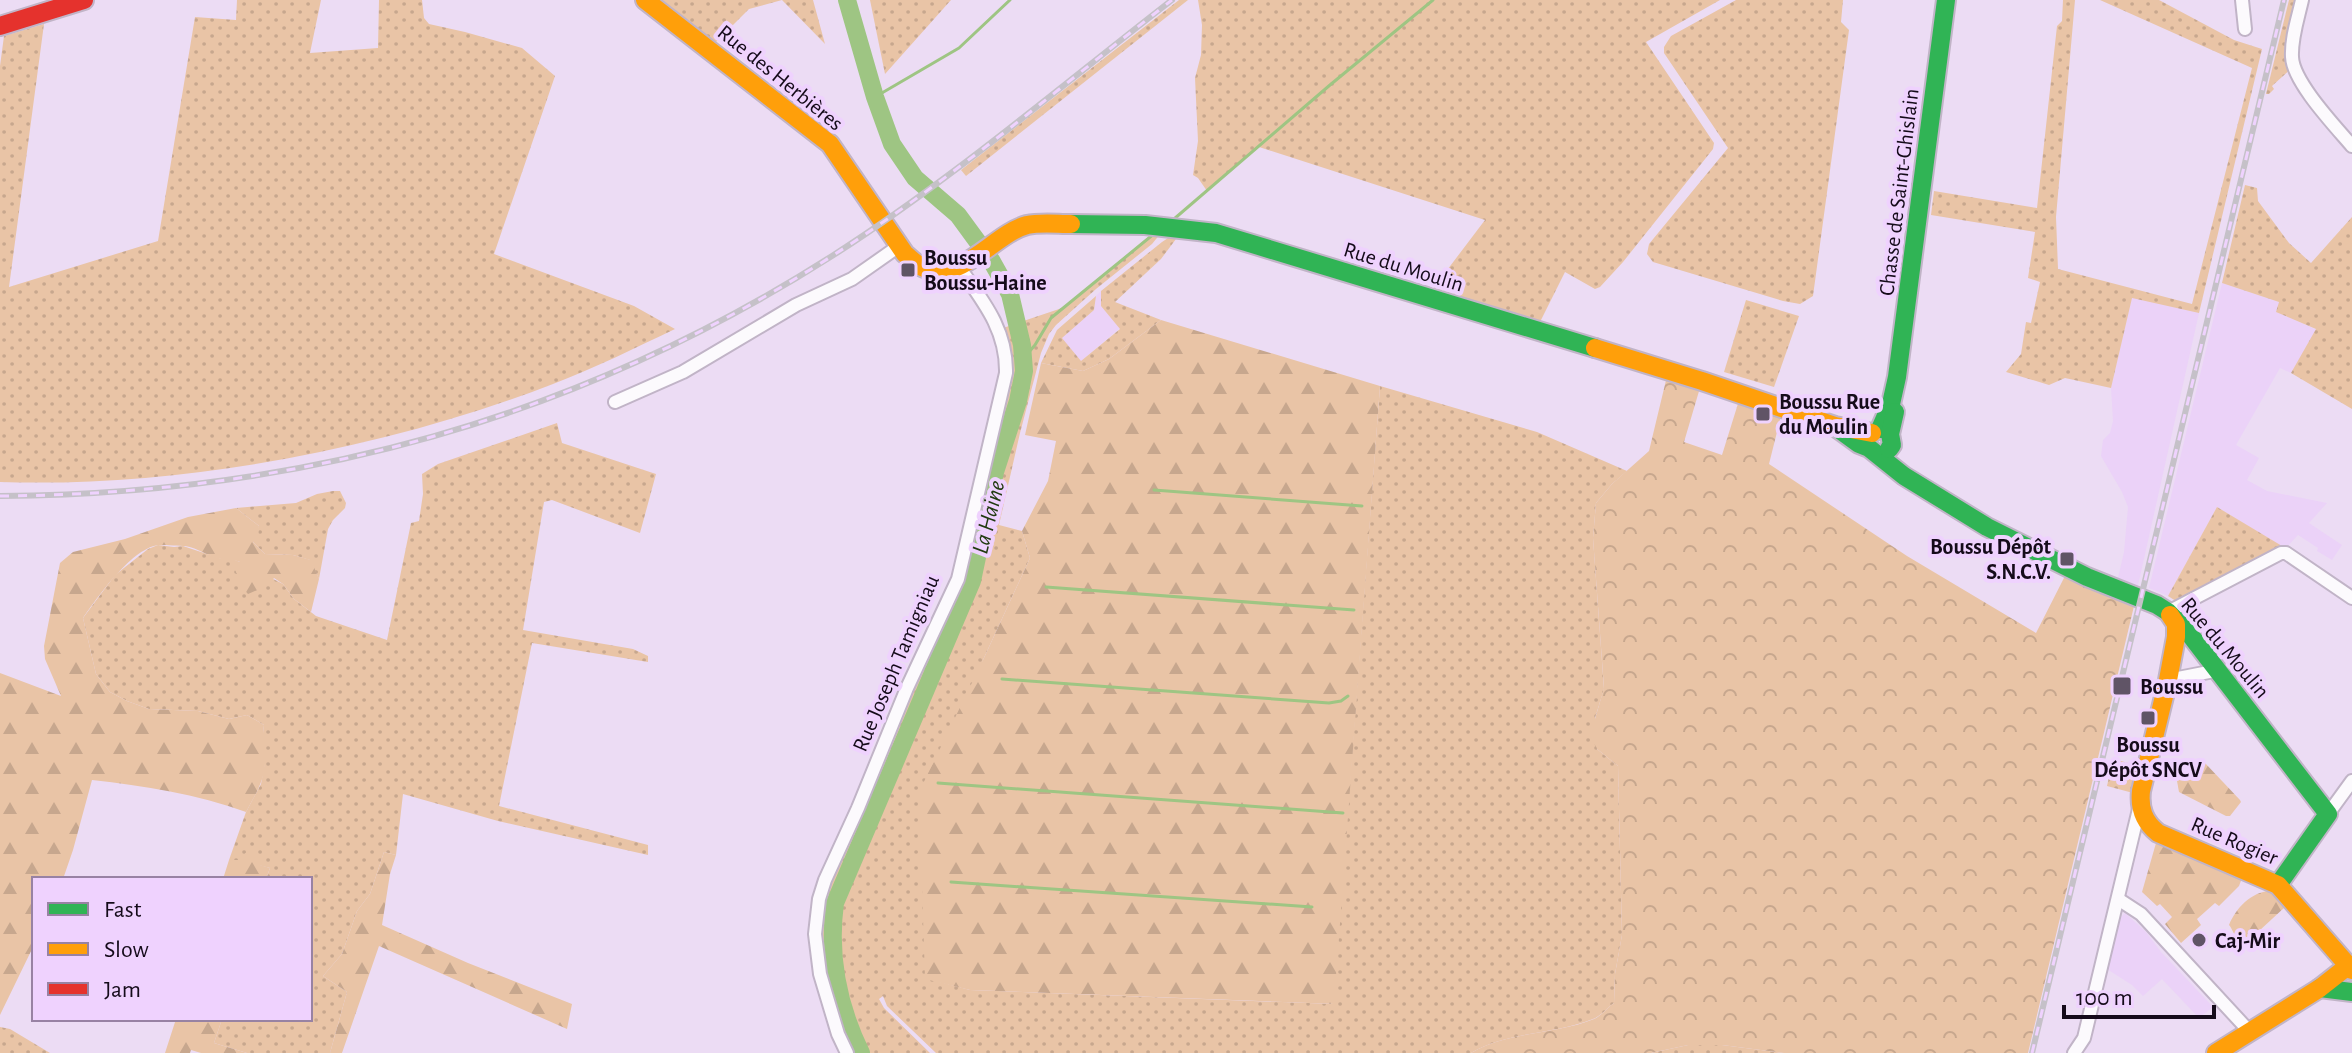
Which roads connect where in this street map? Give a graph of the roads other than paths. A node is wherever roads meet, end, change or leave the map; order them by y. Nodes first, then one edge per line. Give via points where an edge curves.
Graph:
1 (84, 0) edge
2 (645, 0) edge
3 (1946, 0) edge
4 (2242, 0) edge
5 (2302, 0) edge
6 (0, 26) edge
7 (2245, 29) dead end
8 (2352, 146) edge
9 (899, 246) junction
10 (966, 263) junction
11 (615, 402) dead end
12 (1879, 441) junction
13 (2352, 598) edge
14 (2168, 612) junction
15 (2219, 670) junction
16 (2168, 680) junction
17 (2352, 781) edge
18 (2328, 814) junction
19 (2148, 825) junction
20 (2132, 847) junction
21 (2278, 885) junction
22 (2118, 899) junction
23 (2350, 968) edge
24 (2320, 988) junction
25 (2352, 992) edge
26 (2245, 1042) edge
27 (847, 1053) edge
28 (2074, 1053) edge
29 (2216, 1053) edge

1 - 6 street
2 - 9 street, Rue des Herbières via 830,144
3 - 12 street, Chasse de Saint-Ghislain via 1896,389
4 - 7 street
5 - 8 street via 2293,67
9 - 10 street via 922,267 943,270
9 - 11 street via 852,279 796,305 683,372
10 - 12 street, Rue du Moulin via 1028,225 1174,226 1230,238 1702,381 1835,426 1859,444
10 - 27 street, Rue Joseph Tamigniau via 999,329 1006,373 958,579 819,899 815,934 820,974
12 - 14 street, Rue du Moulin via 1924,487 1987,527
13 - 14 street via 2281,553
14 - 15 street, Rue du Moulin
14 - 16 street via 2177,630
15 - 16 street
15 - 18 street, Rue du Moulin
16 - 19 street via 2141,791
17 - 18 street
18 - 21 street
19 - 20 street
19 - 20 street
19 - 21 street, Rue Rogier
20 - 22 street
21 - 23 street, Rue Rogier
22 - 26 street via 2141,914
22 - 28 street via 2084,1038
23 - 24 street
24 - 25 street
24 - 26 street
26 - 29 street

